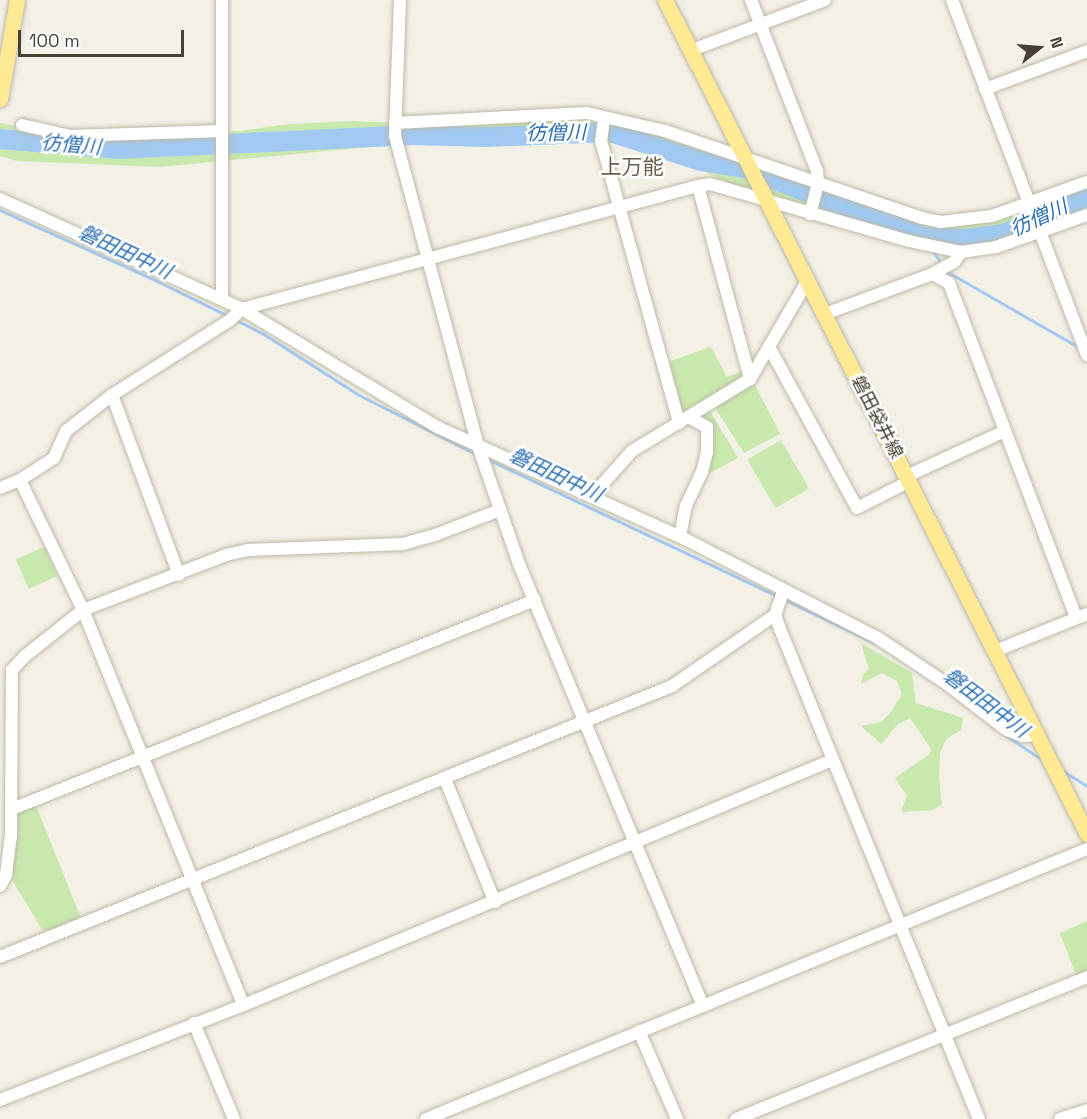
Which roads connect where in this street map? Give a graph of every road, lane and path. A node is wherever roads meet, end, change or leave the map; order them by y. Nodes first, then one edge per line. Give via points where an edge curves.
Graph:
1 (17, 0) edge
2 (222, 0) edge
3 (400, 0) edge
4 (665, 0) edge
5 (751, 0) edge
6 (825, 0) edge
7 (952, 0) edge
8 (762, 25) junction
9 (692, 50) junction
10 (1087, 51) edge
11 (985, 89) junction
12 (0, 99) edge
13 (604, 118) junction
14 (22, 125) dead end
15 (395, 130) junction
16 (222, 131) junction
17 (746, 160) junction
18 (1087, 182) edge
19 (818, 183) junction
20 (698, 186) junction
21 (764, 196) junction
22 (0, 199) edge
23 (1032, 204) junction
24 (620, 207) junction
25 (810, 214) junction
26 (1087, 215) edge
27 (1041, 232) junction
28 (961, 252) junction
29 (426, 260) junction
30 (932, 274) junction
31 (808, 280) junction
32 (222, 299) junction
33 (242, 309) junction
34 (825, 314) junction
35 (1084, 342) edge
36 (769, 347) junction
37 (1087, 356) edge
38 (750, 380) junction
39 (112, 395) junction
40 (683, 420) junction
41 (1005, 431) junction
42 (478, 446) junction
43 (908, 478) junction
44 (20, 480) junction
45 (0, 488) edge
46 (592, 496) junction
47 (500, 510) junction
48 (680, 537) junction
49 (179, 575) junction
50 (783, 592) junction
51 (535, 600) junction
52 (83, 610) junction
53 (775, 615) junction
54 (1082, 616) edge
55 (995, 651) junction
56 (586, 722) junction
57 (1038, 735) junction
58 (144, 758) junction
59 (832, 760) junction
60 (445, 779) junction
61 (12, 809) junction
62 (1086, 829) edge
63 (635, 842) junction
64 (1087, 849) edge
65 (192, 879) junction
66 (0, 886) edge
67 (495, 902) junction
68 (900, 924) junction
69 (0, 957) edge
70 (1087, 977) edge
71 (243, 1005) junction
72 (703, 1005) junction
73 (194, 1023) junction
74 (639, 1032) junction
75 (945, 1035) junction
76 (0, 1100) edge
77 (1087, 1110) edge
78 (234, 1119) edge
79 (426, 1119) edge
80 (677, 1119) edge
81 (736, 1119) edge
82 (979, 1119) edge
83 (1060, 1119) edge

1 - 12 main road
2 - 16 street
3 - 15 street
4 - 9 main road, 磐田袋井線
5 - 8 street
6 - 8 street
7 - 11 street
8 - 9 street
8 - 19 street via 817,171
9 - 17 main road, 磐田袋井線
10 - 11 street
11 - 23 street
13 - 15 street via 587,113
13 - 17 street via 665,132
13 - 24 street via 601,141
14 - 16 street via 71,136
15 - 29 street
16 - 32 street
17 - 19 street
17 - 21 main road, 磐田袋井線
18 - 23 street
19 - 23 street via 941,222 992,216
19 - 25 street
20 - 21 street via 710,184
20 - 24 street
20 - 38 street
21 - 25 street
21 - 31 main road, 磐田袋井線
22 - 32 street
23 - 27 street
24 - 29 street
24 - 40 street
25 - 28 street
26 - 27 street
27 - 28 street via 987,249
27 - 35 street
28 - 30 street via 955,261
29 - 33 street
29 - 42 street
30 - 34 street
30 - 41 street via 949,283
31 - 34 main road, 磐田袋井線
31 - 36 street
32 - 33 street
33 - 39 street
33 - 42 street via 437,427
34 - 43 main road, 磐田袋井線
35 - 37 street
36 - 38 street
36 - 43 street via 857,508
38 - 40 street
39 - 44 street via 66,431 54,458
39 - 49 street
40 - 46 street via 632,451
40 - 48 street via 707,427 707,452 686,506
41 - 43 street
41 - 54 street
42 - 46 street
42 - 47 street
43 - 55 main road, 磐田袋井線
44 - 45 street
44 - 52 street
46 - 48 street
47 - 49 street via 403,544 248,550
47 - 51 street
48 - 50 street
49 - 52 street
50 - 53 street
50 - 57 street via 914,660 1007,730 1023,736
51 - 56 street
51 - 58 street
52 - 58 street
52 - 61 street via 12,670
53 - 56 street via 672,686
53 - 59 street
54 - 55 street
55 - 57 main road, 磐田袋井線
56 - 60 street
56 - 63 street
57 - 62 main road, 磐田袋井線
58 - 61 street
58 - 65 street
59 - 63 street
59 - 68 street
60 - 65 street
60 - 67 street
61 - 66 street via 6,870
63 - 67 street
63 - 72 street
64 - 68 street
65 - 69 street
65 - 71 street
67 - 71 street
68 - 72 street
68 - 75 street
70 - 75 street
71 - 73 street
72 - 74 street
73 - 76 street
73 - 78 street
74 - 79 street
74 - 80 street
75 - 81 street
75 - 82 street
77 - 83 street

